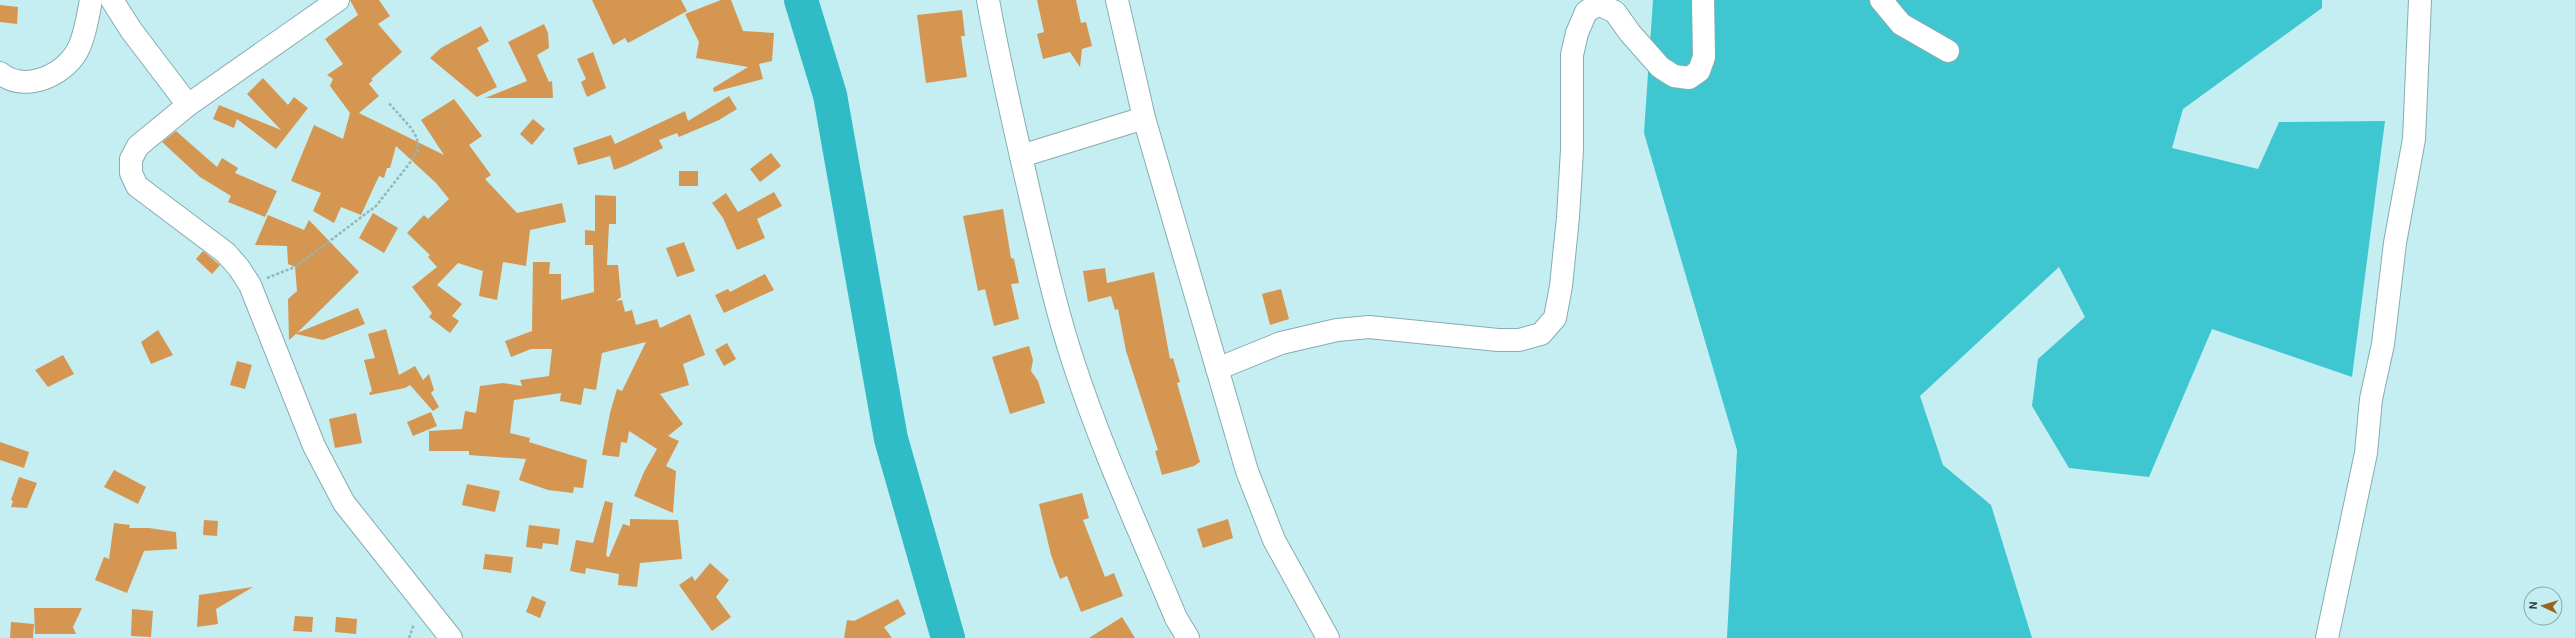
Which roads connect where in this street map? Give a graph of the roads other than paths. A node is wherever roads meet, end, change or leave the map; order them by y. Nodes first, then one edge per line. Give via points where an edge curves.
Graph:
1 (91, 0) edge
2 (112, 0) edge
3 (338, 0) edge
4 (988, 0) edge
5 (1117, 0) edge
6 (1703, 0) edge
7 (1881, 0) edge
8 (2420, 0) edge
9 (1948, 51) dead end
10 (0, 73) edge
11 (188, 105) junction
12 (1144, 118) junction
13 (1021, 156) junction
14 (1217, 369) junction
15 (451, 638) edge
16 (1188, 638) edge
17 (1328, 638) edge
18 (2327, 638) edge

1 - 10 street via 80,47 64,66 44,79 33,81 12,80
2 - 11 street via 131,30
3 - 11 street
4 - 13 street via 996,51
5 - 12 street
6 - 14 street via 1704,58 1699,71 1689,78 1674,76 1660,67 1615,12 1598,4 1586,12 1577,33 1572,55 1572,150 1561,286 1554,318 1541,334 1519,340 1498,340 1369,327 1338,330 1280,343
7 - 9 street via 1902,24
8 - 18 street via 2414,139 2395,243 2383,344 2371,399 2366,453
11 - 15 street via 138,146 131,159 131,173 137,186 226,253 250,285 314,446 344,503
12 - 13 street
12 - 14 street
13 - 16 street via 1074,365 1103,443 1176,618
14 - 17 street via 1260,510

